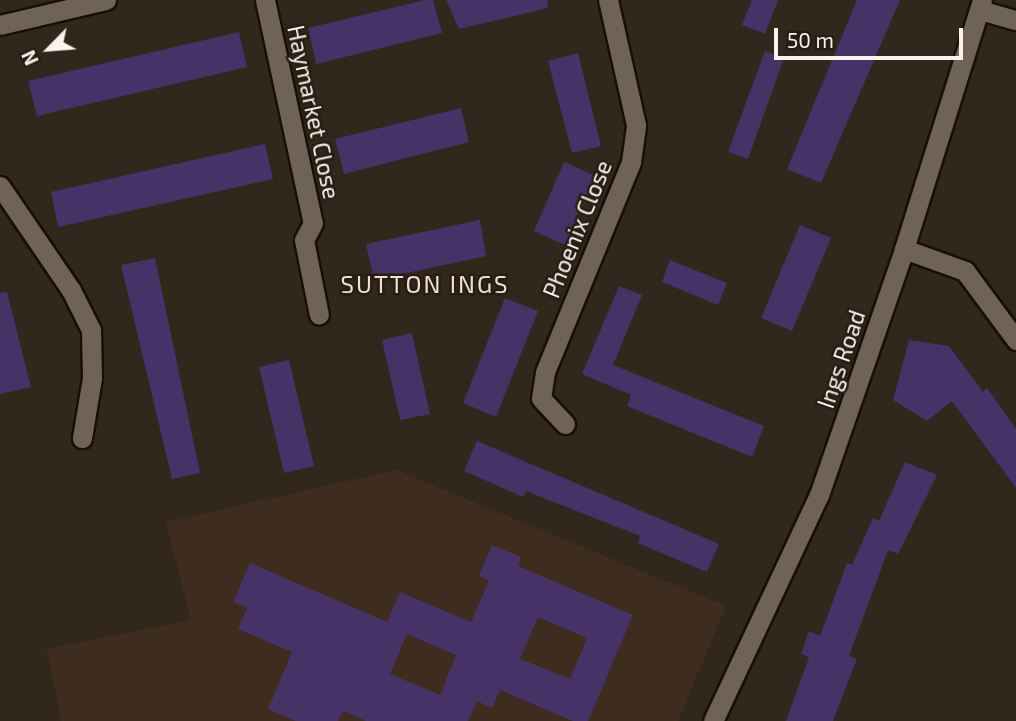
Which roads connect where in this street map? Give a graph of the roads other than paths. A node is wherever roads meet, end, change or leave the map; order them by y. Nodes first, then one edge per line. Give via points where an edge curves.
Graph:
1 (106, 0) edge
2 (265, 0) edge
3 (608, 0) edge
4 (981, 5) edge
5 (1016, 20) edge
6 (0, 25) edge
7 (0, 186) edge
8 (904, 249) junction
9 (320, 315) dead end
10 (1016, 340) edge
11 (565, 424) dead end
12 (82, 438) dead end
13 (713, 721) edge

1 - 6 street
2 - 9 street, Haymarket Close via 313,223 304,240
3 - 11 street, Phoenix Close via 636,125 631,162 545,372 541,398
4 - 5 street
4 - 8 street, Ings Road
7 - 12 street via 71,290 92,330 92,378
8 - 10 street via 965,271
8 - 13 street, Ings Road via 819,495

